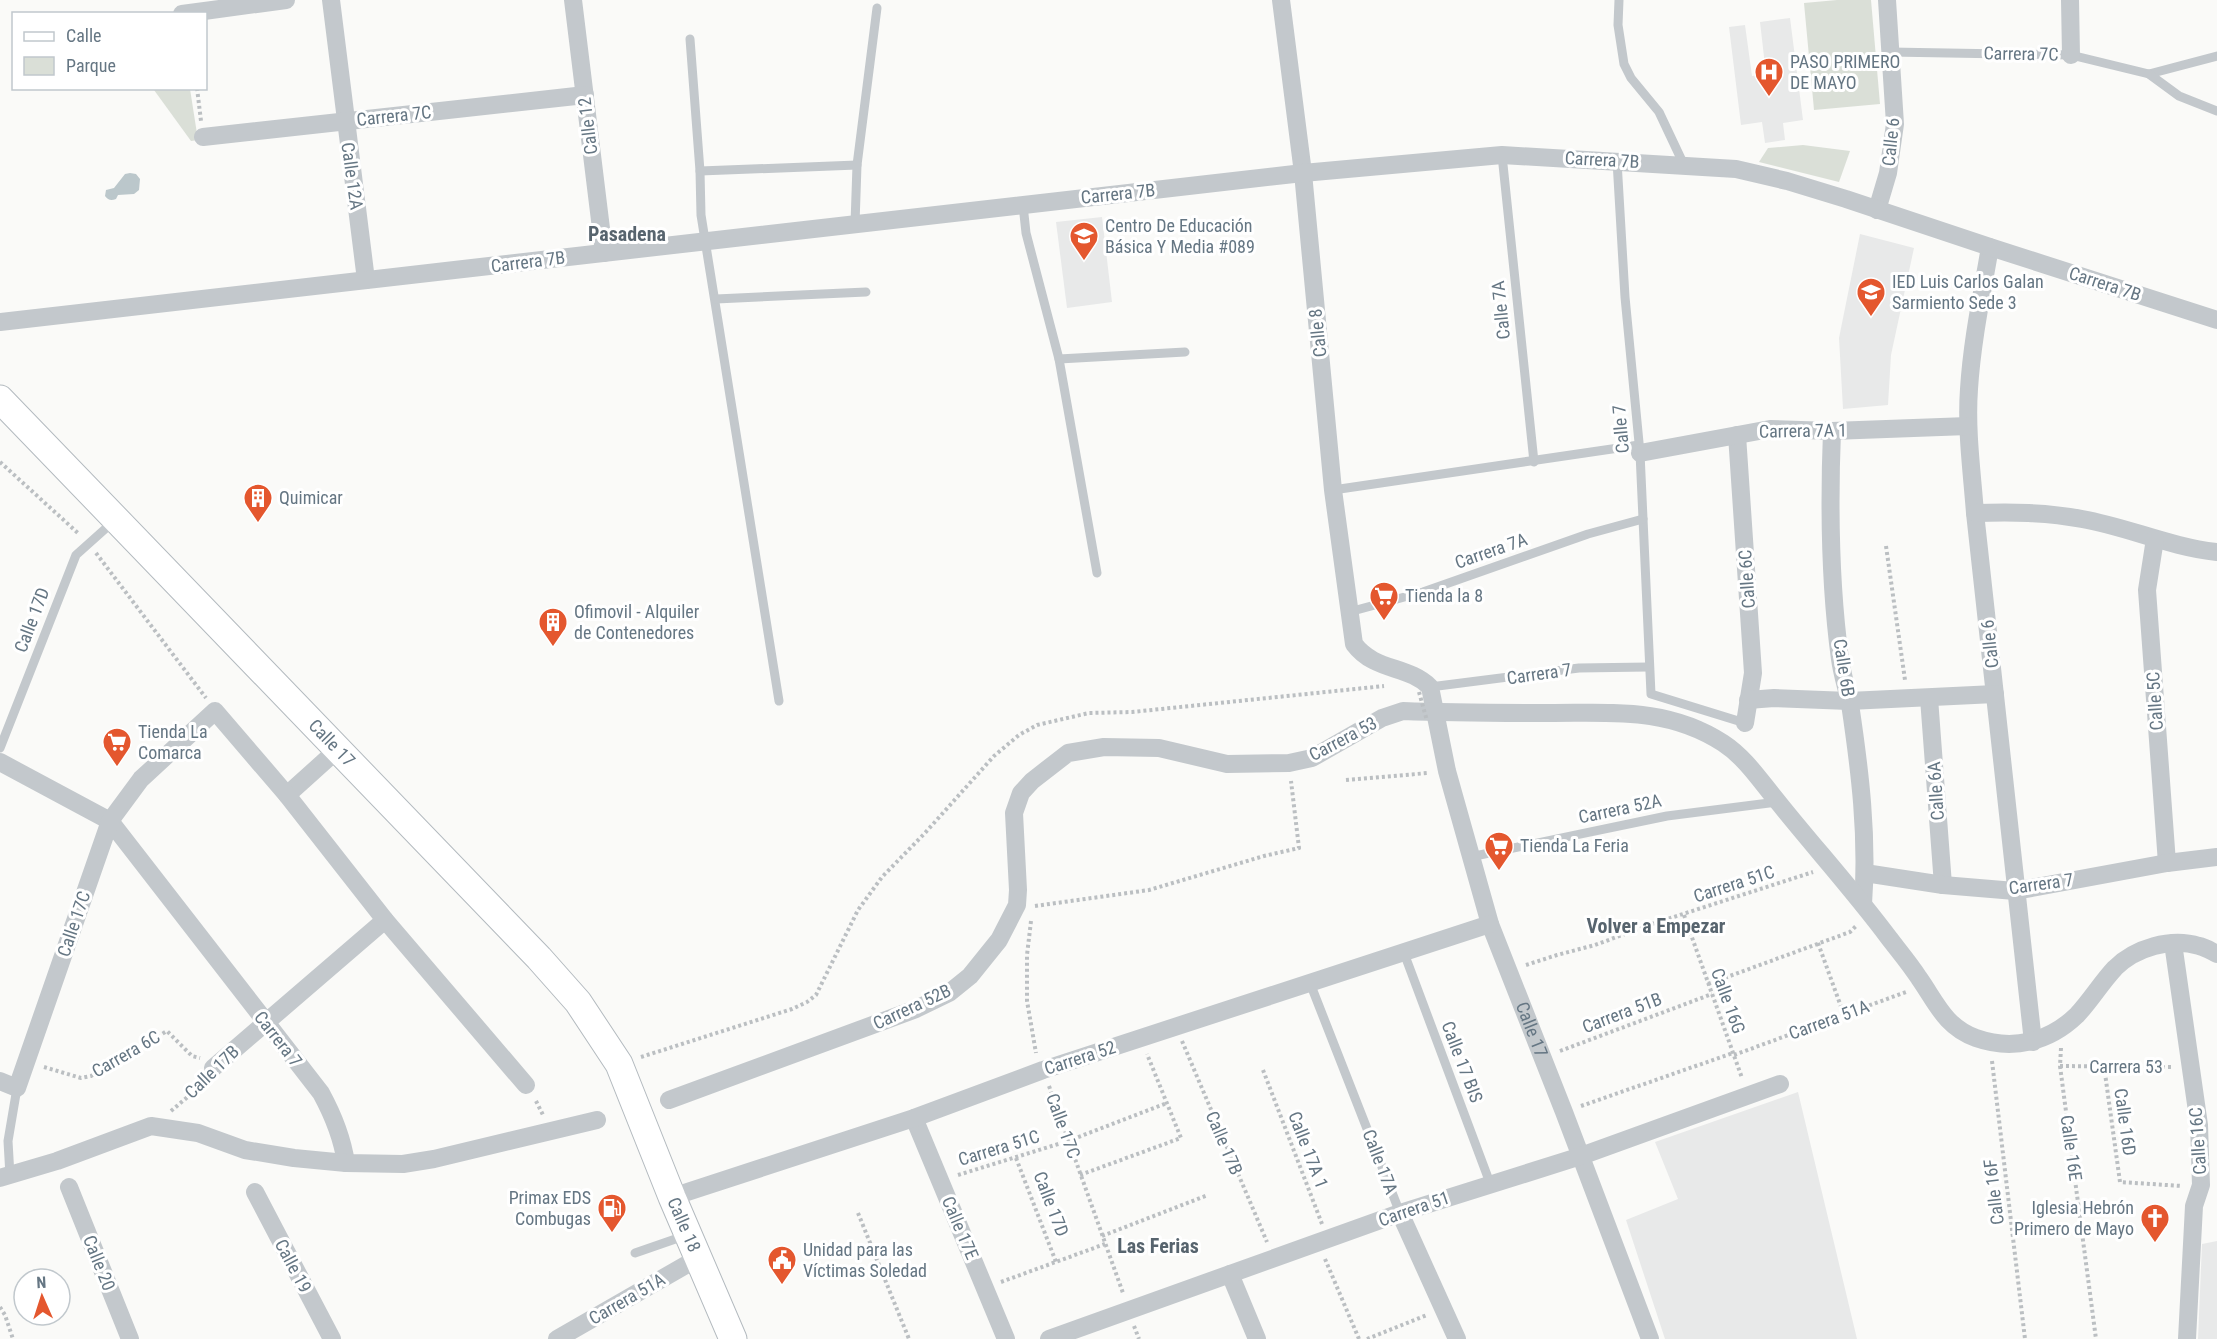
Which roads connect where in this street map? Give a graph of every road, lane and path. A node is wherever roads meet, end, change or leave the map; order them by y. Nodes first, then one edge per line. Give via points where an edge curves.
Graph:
1 (286, 0) edge
2 (331, 0) edge
3 (573, 0) edge
4 (1281, 0) edge
5 (1619, 0) edge
6 (1887, 0) edge
7 (2070, 0) edge
8 (877, 8) dead end
9 (197, 12) edge
10 (690, 39) dead end
11 (1890, 52) junction
12 (2071, 55) junction
13 (2217, 57) edge
14 (2149, 74) junction
15 (197, 90) edge
16 (585, 95) junction
17 (2217, 111) edge
18 (345, 121) junction
19 (203, 137) joint
20 (1502, 155) junction
21 (1617, 161) junction
22 (857, 165) junction
23 (1684, 165) junction
24 (700, 171) junction
25 (1303, 173) junction
26 (1023, 205) junction
27 (1877, 210) junction
28 (855, 224) junction
29 (706, 241) junction
30 (1990, 247) junction
31 (604, 253) junction
32 (366, 280) junction
33 (866, 292) dead end
34 (716, 299) junction
35 (2217, 320) edge
36 (0, 322) edge
37 (1185, 352) dead end
38 (1059, 359) junction
39 (0, 399) edge
40 (1968, 426) junction
41 (1832, 431) junction
42 (1737, 435) junction
43 (1639, 449) junction
44 (0, 462) edge
45 (1534, 462) junction
46 (1333, 490) junction
47 (1975, 513) junction
48 (117, 518) junction
49 (1643, 519) junction
50 (2155, 539) junction
51 (88, 543) junction
52 (1886, 546) dead end
53 (2217, 552) edge
54 (1097, 573) dead end
55 (1349, 612) junction
56 (1648, 667) junction
57 (1424, 689) junction
58 (1995, 694) junction
59 (1929, 698) junction
60 (1908, 699) junction
61 (1748, 700) junction
62 (779, 701) dead end
63 (1849, 701) junction
64 (215, 711) junction
65 (1431, 717) junction
66 (1745, 723) joint
67 (0, 748) edge
68 (337, 750) junction
69 (0, 762) edge
70 (1289, 764) junction
71 (1447, 771) junction
72 (1346, 780) dead end
73 (287, 795) junction
74 (1773, 796) junction
75 (110, 821) junction
76 (1470, 857) junction
77 (2217, 857) edge
78 (2167, 863) junction
79 (1830, 866) junction
80 (1865, 873) junction
81 (1943, 885) junction
82 (2015, 891) junction
83 (1025, 906) junction
84 (1866, 908) junction
85 (1684, 915) junction
86 (385, 920) junction
87 (1490, 924) junction
88 (2174, 943) junction
89 (1818, 944) junction
90 (1404, 953) junction
91 (2217, 954) edge
92 (1508, 971) junction
93 (1310, 983) junction
94 (1708, 984) junction
95 (1924, 985) junction
96 (1712, 994) junction
97 (1844, 1015) junction
98 (266, 1023) junction
99 (1176, 1027) junction
100 (2062, 1028) junction
101 (1140, 1039) junction
102 (1990, 1042) junction
103 (2033, 1042) junction
104 (1733, 1054) junction
105 (1543, 1058) junction
106 (26, 1061) junction
107 (2060, 1066) junction
108 (2104, 1066) junction
109 (2192, 1067) junction
110 (213, 1068) junction
111 (1043, 1070) junction
112 (1263, 1070) dead end
113 (0, 1082) edge
114 (1780, 1084) dead end
115 (526, 1085) joint
116 (17, 1088) junction
117 (1748, 1095) junction
118 (669, 1100) dead end
119 (1167, 1103) junction
120 (636, 1108) joint
121 (1564, 1112) junction
122 (914, 1118) junction
123 (597, 1120) dead end
124 (151, 1126) junction
125 (551, 1132) junction
126 (1068, 1141) junction
127 (1581, 1156) junction
128 (1016, 1158) junction
129 (346, 1162) junction
130 (1080, 1174) junction
131 (5, 1177) edge
132 (940, 1180) junction
133 (1490, 1183) junction
134 (69, 1187) dead end
135 (2199, 1191) junction
136 (255, 1192) dead end
137 (1208, 1195) dead end
138 (672, 1197) junction
139 (858, 1213) dead end
140 (1400, 1213) junction
141 (1102, 1236) junction
142 (1323, 1240) junction
143 (1105, 1244) junction
144 (693, 1246) junction
145 (635, 1253) dead end
146 (1274, 1258) junction
147 (1056, 1262) junction
148 (1230, 1274) junction
149 (985, 1288) junction
150 (0, 1307) edge
151 (1443, 1309) junction
152 (1129, 1310) junction
153 (13, 1339) edge
154 (130, 1339) edge
155 (332, 1339) edge
156 (557, 1339) edge
157 (733, 1339) edge
158 (909, 1339) edge
159 (1006, 1339) edge
160 (1049, 1339) edge
161 (1139, 1339) edge
162 (1257, 1339) edge
163 (1359, 1339) edge
164 (1367, 1339) edge
165 (1457, 1339) edge
166 (1650, 1339) edge
167 (2025, 1339) edge
168 (2096, 1339) edge
169 (2187, 1339) edge

1 - 9 street
2 - 18 street, Calle 12A
3 - 16 street, Calle 12
4 - 25 street, Calle 8
5 - 23 lane via 1624,64 1659,112
6 - 11 street, Calle 6
7 - 12 street
8 - 22 lane
10 - 24 lane
11 - 12 lane, Carrera 7C
11 - 27 street, Calle 6 via 1895,124 1888,173
12 - 14 lane, Carrera 7C
13 - 14 lane, Carrera 7C
14 - 17 lane, Carrera 7C via 2179,96
15 - 19 path
16 - 18 street, Carrera 7C
16 - 31 street, Calle 12
18 - 19 street, Carrera 7C
18 - 32 street, Calle 12A
20 - 21 street, Carrera 7B
20 - 25 street, Carrera 7B
20 - 45 lane, Calle 7A
21 - 23 street, Carrera 7B
21 - 43 lane, Calle 7
22 - 24 lane
22 - 28 lane
23 - 27 street, Carrera 7B via 1736,169
24 - 29 lane
25 - 26 street, Carrera 7B
25 - 46 street, Calle 8
26 - 28 street, Carrera 7B
26 - 38 lane via 1026,232
27 - 30 street, Carrera 7B
28 - 29 street, Carrera 7B
29 - 31 street, Carrera 7B
29 - 34 lane
30 - 35 street, Carrera 7B
30 - 40 street, Calle 6 via 1973,348
31 - 32 street, Carrera 7B
32 - 36 street, Carrera 7B
33 - 34 lane
34 - 62 lane
37 - 38 lane
38 - 54 lane
39 - 48 main road, Calle 17
40 - 41 street, Carrera 7A 1
40 - 47 street, Calle 6
41 - 42 street, Carrera 7A 1 via 1770,429
41 - 63 street, Calle 6B via 1834,594 1840,660
42 - 43 street, Carrera 7A 1
42 - 61 street, Calle 6C via 1753,673
43 - 45 lane, Carrera 7A 1
43 - 49 lane, Calle 7
44 - 51 path
45 - 46 lane, Carrera 7A 1
46 - 55 street, Calle 8
47 - 50 street via 2029,512 2083,519
47 - 58 street, Calle 6
48 - 51 lane, Calle 17D
48 - 68 main road, Calle 17
49 - 55 lane, Carrera 7A via 1588,534 1423,592
49 - 56 lane, Calle 7
50 - 53 street
50 - 78 street, Calle 5C via 2147,590
51 - 64 path
51 - 67 lane, Calle 17D via 76,555
52 - 60 path
55 - 57 street, Calle 8 via 1354,644 1369,660 1423,680
56 - 57 lane, Carrera 7 via 1579,668
56 - 66 lane, Calle 7 via 1651,694
57 - 65 street, Calle 17
57 - 65 path, bridge
58 - 59 street
58 - 82 street, Calle 6
59 - 60 street
59 - 81 street, Calle 6A
60 - 63 street
61 - 63 street
61 - 66 street, Calle 6C
63 - 80 street, Calle 6B via 1863,797
64 - 73 street
64 - 75 street, Calle 17C via 141,779
65 - 70 street, Carrera 53 via 1404,711 1382,718 1312,758
65 - 71 street, Calle 17
65 - 74 street, Carrera 53 via 1645,714 1690,726 1725,744
68 - 73 street
68 - 120 main road, Calle 17 via 578,1002 619,1064
69 - 75 street, Carrera 7
70 - 83 path via 1299,848 1149,890
70 - 83 street, Carrera 53 via 1227,764 1160,748 1104,747 1068,753 1021,793 1014,813 1018,882
71 - 72 path
71 - 76 street, Calle 17
73 - 86 street
74 - 76 lane, Carrera 52A
74 - 79 street
75 - 98 street, Carrera 7
75 - 106 street, Calle 17C
76 - 87 street, Calle 17
77 - 78 street, Carrera 7
78 - 82 street, Carrera 7
79 - 84 street
79 - 85 path, Carrera 51C
80 - 81 street, Carrera 7
80 - 84 street, Calle 6B
81 - 82 street, Carrera 7
82 - 103 street, Calle 6
83 - 111 path, Calle 17C via 1027,1001 1034,1048
83 - 118 street, Carrera 52B via 970,976 949,993 873,1026
84 - 89 path via 1851,932
84 - 95 street
85 - 92 path, Carrera 51C
85 - 94 path, Calle 16G
86 - 98 street, Calle 17B
86 - 115 street
87 - 90 street, Carrera 52
87 - 92 street, Calle 17
88 - 91 street via 2199,946
88 - 100 street via 2147,948 2129,957
88 - 109 street, Calle 16C
89 - 94 path
89 - 97 path
90 - 93 street, Carrera 52
90 - 133 lane, Calle 17 BIS
92 - 105 street, Calle 17
93 - 99 street, Carrera 52
93 - 140 lane, Calle 17A
94 - 96 path, Calle 16G
95 - 97 path, Carrera 51A
95 - 102 street via 1940,1012 1964,1032
96 - 104 path, Calle 16G
96 - 105 path, Carrera 51B
97 - 104 path, Carrera 51A
98 - 110 street, Calle 17B
98 - 129 street, Carrera 7 via 321,1093 340,1133
99 - 101 street, Carrera 52
99 - 146 path, Calle 17B
100 - 103 street
100 - 107 path, Calle 16E
101 - 111 street, Carrera 52
101 - 119 path, Calle 17B
102 - 103 street
102 - 167 path, Calle 16F
104 - 117 path, Calle 16G
104 - 121 path, Carrera 51A
105 - 121 street, Calle 17
106 - 110 path, Carrera 6C via 81,1078 92,1076 167,1031 192,1056 207,1060
106 - 116 street, Calle 17C
107 - 108 path, Carrera 53
107 - 168 path, Calle 16E
108 - 109 path, Carrera 53
108 - 135 path, Calle 16D via 2120,1182 2191,1187
109 - 135 street, Calle 16C via 2199,1125
110 - 124 path, Calle 17B via 204,1083
111 - 122 street, Carrera 52
111 - 126 path, Calle 17C
112 - 142 path, Calle 17A 1
113 - 116 street
114 - 117 street, Carrera 51
115 - 125 path
116 - 131 lane, Calle 17C
117 - 127 street, Carrera 51
119 - 126 path, Carrera 51C
119 - 130 path, Calle 17B via 1181,1138
120 - 138 main road, Calle 18
121 - 127 street, Calle 17
122 - 132 street, Calle 17E
122 - 138 street, Carrera 52
123 - 125 street
124 - 129 street via 198,1133 245,1150
124 - 131 street
125 - 129 street via 403,1164
126 - 128 path, Carrera 51C
126 - 130 path, Calle 17C
127 - 133 street, Carrera 51
127 - 166 street, Calle 17
128 - 132 path, Carrera 51C
128 - 147 path, Calle 17D
130 - 141 path, Calle 17C
132 - 149 street, Calle 17E
133 - 140 street, Carrera 51
134 - 154 street, Calle 20
135 - 169 street, Calle 16C via 2194,1206
136 - 155 street, Calle 19
137 - 141 path
138 - 144 main road, Calle 18
139 - 158 path
140 - 142 street, Carrera 51
140 - 151 street, Calle 17A
141 - 143 path, Calle 17C
142 - 146 street, Carrera 51
142 - 163 path, Calle 17A 1
143 - 147 path
143 - 152 path, Calle 17C
144 - 145 lane
144 - 156 street, Carrera 51A
144 - 157 main road, Calle 18
146 - 148 street, Carrera 51
147 - 149 path
148 - 152 street, Carrera 51
148 - 162 street
149 - 159 street, Calle 17E
150 - 153 path
151 - 164 path
151 - 165 street, Calle 17A
152 - 160 street, Carrera 51
152 - 161 path, Calle 17C

